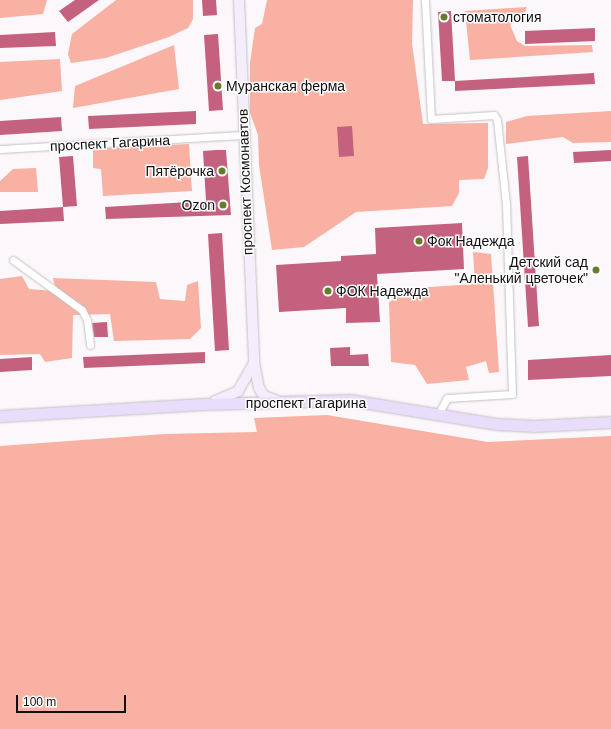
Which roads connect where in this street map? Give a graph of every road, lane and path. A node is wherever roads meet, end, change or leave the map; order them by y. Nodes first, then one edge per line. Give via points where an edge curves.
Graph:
1 (239, 0) edge
2 (425, 0) edge
3 (243, 135) junction
4 (0, 149) edge
5 (13, 260) dead end
6 (90, 345) dead end
7 (254, 363) junction
8 (280, 401) junction
9 (204, 404) junction
10 (438, 414) junction
11 (0, 416) edge
12 (611, 422) edge

1 - 3 main road, проспект Космонавтов
2 - 10 street via 431,119 494,115 497,120 506,204 512,379 512,394 447,398
3 - 4 street, проспект Гагарина
3 - 7 main road, проспект Космонавтов
5 - 6 street via 82,310 87,320
7 - 8 main road, проспект Космонавтов via 259,388 264,396
7 - 9 main road via 238,392
8 - 9 main road, проспект Гагарина
8 - 10 main road, проспект Гагарина via 350,400
9 - 11 main road, проспект Гагарина
10 - 12 main road, проспект Гагарина via 497,424 534,426

